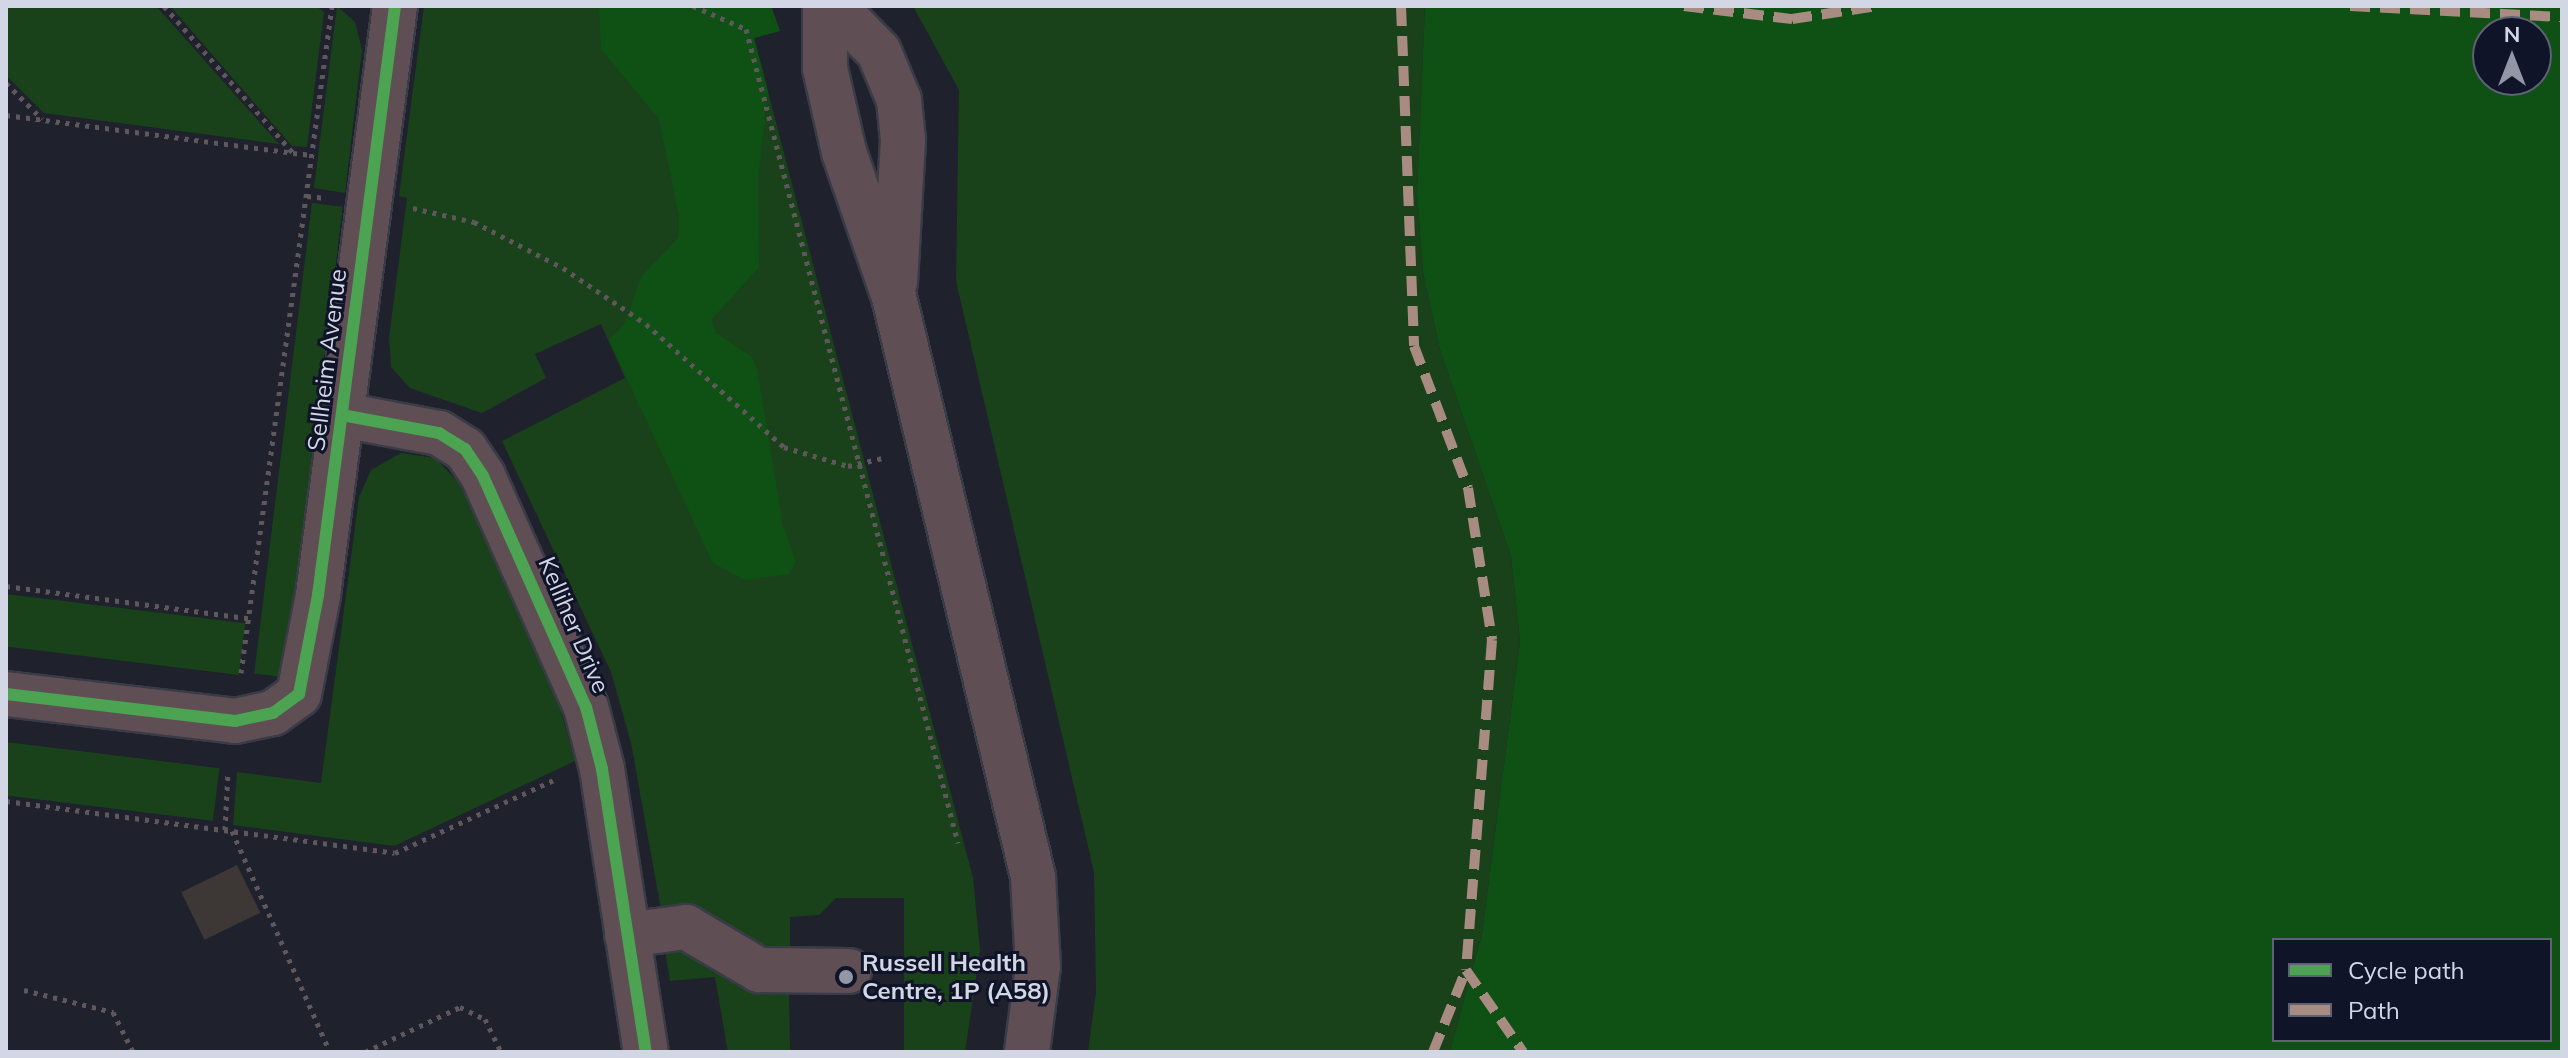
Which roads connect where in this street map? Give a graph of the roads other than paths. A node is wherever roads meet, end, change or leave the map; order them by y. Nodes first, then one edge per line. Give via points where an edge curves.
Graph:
1 (395, 6) edge
2 (825, 6) edge
3 (834, 6) edge
4 (894, 297) junction
5 (342, 415) junction
6 (6, 694) edge
7 (627, 935) junction
8 (849, 971) dead end
9 (646, 1052) edge
10 (1027, 1052) edge

1 - 5 street, Sellheim Avenue
2 - 4 street via 824,58 837,122 859,205
3 - 4 street via 879,52 899,100 903,140
4 - 10 street via 1033,877 1038,966
5 - 6 street, Sellheim Avenue via 306,675 299,694 280,710 226,721
5 - 7 street, Kelliher Drive via 439,433 465,449 483,476 586,707
7 - 8 street via 686,927 759,970
7 - 9 street, Kelliher Drive

